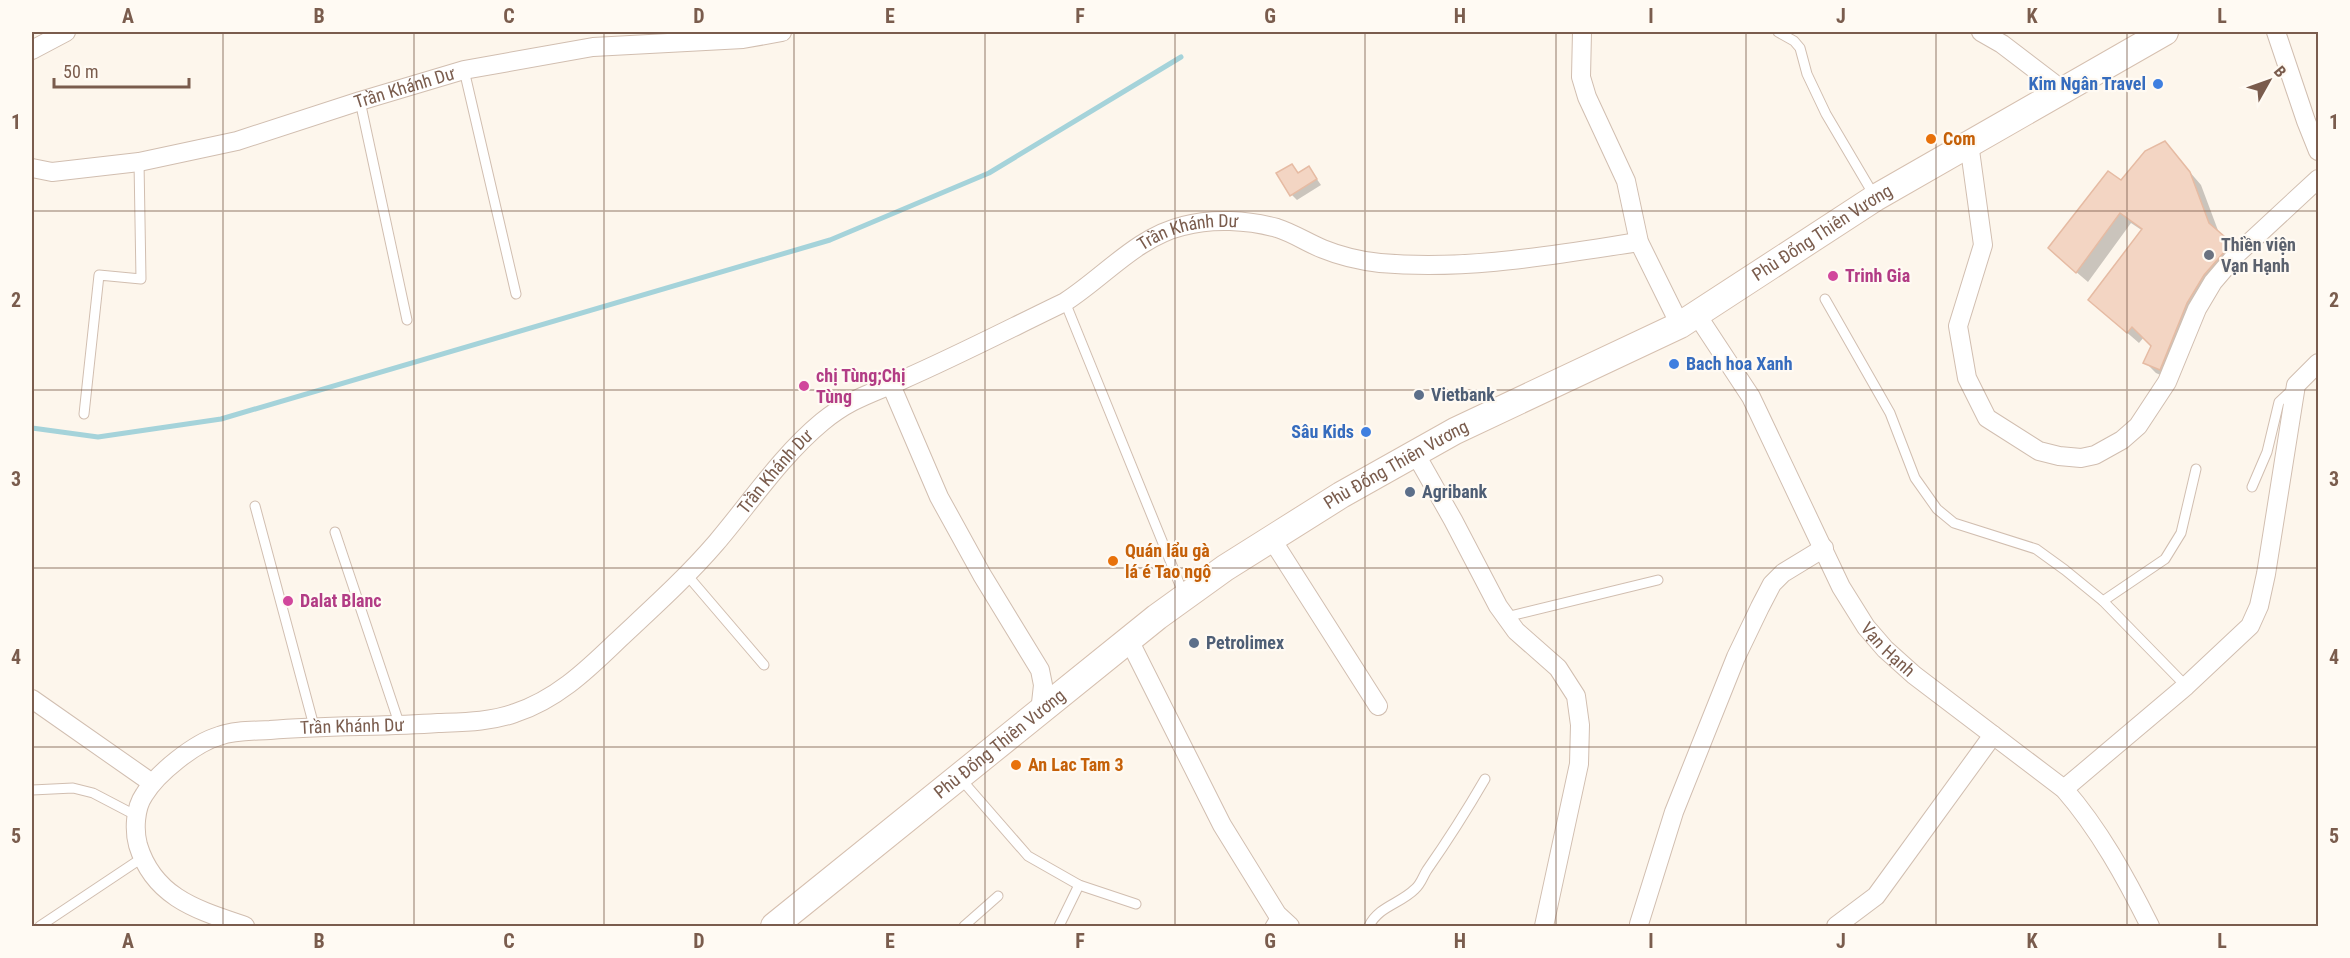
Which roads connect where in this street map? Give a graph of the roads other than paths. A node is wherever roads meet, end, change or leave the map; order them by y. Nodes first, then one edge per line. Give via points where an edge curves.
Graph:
1 (66, 32) edge
2 (782, 32) edge
3 (1582, 32) edge
4 (1779, 32) edge
5 (1981, 32) edge
6 (2165, 32) edge
7 (2276, 32) edge
8 (1998, 38) edge
9 (32, 50) edge
10 (464, 70) junction
11 (2061, 89) junction
12 (360, 101) junction
13 (1969, 143) junction
14 (2319, 151) edge
15 (140, 162) junction
16 (32, 168) edge
17 (2319, 178) edge
18 (1875, 198) junction
19 (1639, 242) junction
20 (516, 294) dead end
21 (1825, 299) dead end
22 (1065, 302) junction
23 (407, 320) dead end
24 (1688, 320) junction
25 (2319, 363) edge
26 (891, 385) junction
27 (2296, 385) junction
28 (84, 414) dead end
29 (1415, 453) junction
30 (2196, 469) dead end
31 (2252, 487) dead end
32 (255, 506) dead end
33 (335, 532) dead end
34 (1271, 538) junction
35 (1824, 548) junction
36 (687, 575) junction
37 (1658, 580) dead end
38 (1184, 596) junction
39 (2103, 600) junction
40 (1506, 617) junction
41 (1129, 640) junction
42 (764, 665) dead end
43 (2186, 686) junction
44 (32, 699) edge
45 (1378, 706) dead end
46 (1040, 712) junction
47 (314, 726) junction
48 (400, 726) junction
49 (1993, 735) junction
50 (958, 776) junction
51 (1485, 779) dead end
52 (152, 783) junction
53 (2064, 789) junction
54 (32, 790) edge
55 (137, 816) junction
56 (142, 858) junction
57 (1079, 885) junction
58 (998, 896) dead end
59 (1136, 904) dead end
60 (1279, 922) edge
61 (1639, 924) dead end
62 (245, 926) edge
63 (40, 927) edge
64 (774, 927) edge
65 (964, 927) edge
66 (1059, 927) edge
67 (1369, 927) edge
68 (1544, 927) edge
69 (1836, 927) edge
70 (2150, 927) edge

1 - 9 street
2 - 10 street, Trần Khánh Dư via 743,39 593,47
3 - 19 street via 1581,77 1626,182
4 - 18 lane via 1800,48 1807,74 1826,114
5 - 8 street
6 - 11 main road, Phù Đổng Thiên Vương
7 - 14 street
8 - 11 street
10 - 12 street, Trần Khánh Dư
10 - 20 lane
11 - 13 main road, Phù Đổng Thiên Vương
12 - 15 street, Trần Khánh Dư via 237,141
12 - 23 lane
13 - 17 street via 1983,245 1958,326 1967,378 1987,418 2039,451 2059,456 2095,455 2138,426 2167,382 2197,309 2213,282 2237,254
13 - 18 main road, Phù Đổng Thiên Vương
15 - 16 street, Trần Khánh Dư via 52,172
15 - 28 lane via 141,279 99,275
18 - 24 main road, Phù Đổng Thiên Vương
19 - 22 street, Trần Khánh Dư via 1520,260 1380,263 1325,250 1278,228 1216,220 1182,226 1146,240
19 - 24 street
21 - 39 lane via 1890,413 1915,478 1937,509 1954,523 2036,549
22 - 26 street, Trần Khánh Dư
22 - 38 lane
24 - 29 main road, Phù Đổng Thiên Vương
24 - 35 street, Vạn Hạnh via 1751,398
25 - 27 street
26 - 36 street, Trần Khánh Dư via 847,403 820,423
26 - 46 street via 939,497 1040,670
27 - 31 lane via 2279,402 2267,452
27 - 43 street via 2259,606 2250,626
29 - 34 main road, Phù Đổng Thiên Vương
29 - 40 street
30 - 39 lane via 2181,533 2164,558
32 - 47 lane
33 - 48 lane
34 - 38 main road, Phù Đổng Thiên Vương
34 - 45 street
35 - 49 street, Vạn Hạnh via 1866,627 1885,649
35 - 61 street via 1783,573 1760,607 1678,801
36 - 42 lane
36 - 48 street, Trần Khánh Dư via 579,677 541,702 489,720
37 - 40 lane
38 - 41 main road, Phù Đổng Thiên Vương
39 - 43 lane
40 - 68 street via 1558,668 1576,696 1580,725 1579,764
41 - 46 main road, Phù Đổng Thiên Vương
41 - 60 street via 1222,825
43 - 53 street
44 - 52 street
46 - 50 main road, Phù Đổng Thiên Vương
47 - 48 street, Trần Khánh Dư
47 - 52 street, Trần Khánh Dư via 221,735 198,745
49 - 53 street, Vạn Hạnh
49 - 69 street via 1876,896
50 - 57 lane via 1028,855
50 - 64 main road, Phù Đổng Thiên Vương
51 - 67 lane via 1418,887 1384,908
52 - 55 street, Trần Khánh Dư via 141,798
53 - 70 street, Vạn Hạnh via 2101,839
54 - 55 lane via 73,788 93,793
55 - 56 street, Trần Khánh Dư via 135,836
56 - 62 street, Trần Khánh Dư via 154,878 172,895 198,911
56 - 63 lane
57 - 59 lane
57 - 66 lane
58 - 65 lane

